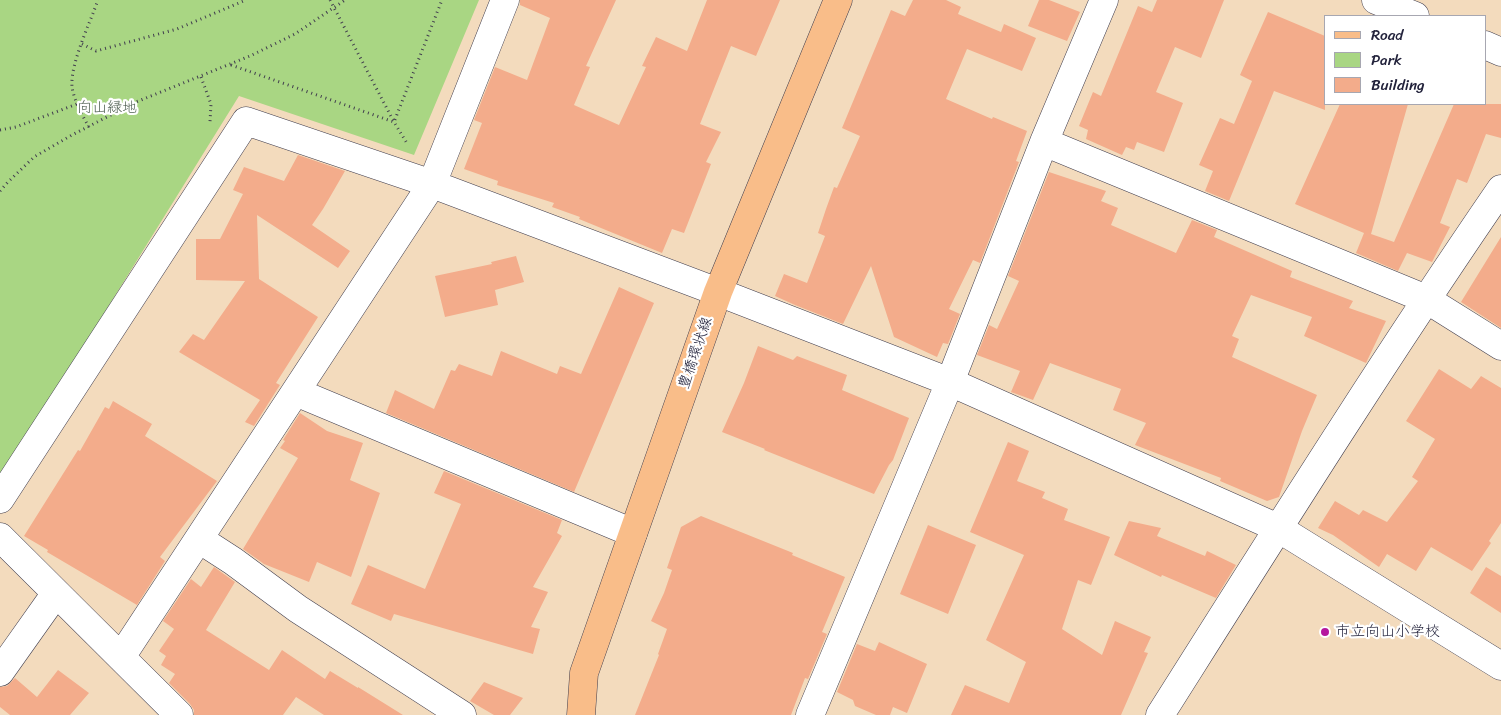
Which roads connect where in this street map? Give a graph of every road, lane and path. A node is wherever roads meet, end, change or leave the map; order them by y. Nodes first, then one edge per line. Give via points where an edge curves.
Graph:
1 (98, 0) edge
2 (246, 0) edge
3 (330, 0) edge
4 (345, 0) edge
5 (442, 0) edge
6 (504, 0) edge
7 (838, 0) edge
8 (1104, 0) edge
9 (1376, 0) edge
10 (334, 7) junction
11 (1413, 15) edge
12 (82, 44) junction
13 (1486, 45) edge
14 (1501, 52) edge
15 (231, 65) junction
16 (201, 77) junction
17 (77, 104) junction
18 (394, 122) junction
19 (89, 127) junction
20 (0, 130) edge
21 (209, 131) dead end
22 (1044, 142) junction
23 (432, 184) junction
24 (1501, 189) edge
25 (0, 191) edge
26 (718, 292) junction
27 (1426, 299) junction
28 (1501, 346) edge
29 (950, 382) junction
30 (296, 392) junction
31 (0, 499) edge
32 (1278, 528) junction
33 (633, 533) junction
34 (0, 537) edge
35 (199, 538) junction
36 (56, 593) junction
37 (121, 657) junction
38 (1501, 666) edge
39 (0, 672) edge
40 (179, 715) edge
41 (462, 715) edge
42 (581, 715) edge
43 (810, 715) edge
44 (1160, 715) edge

1 - 12 path
2 - 12 path via 177,29 96,51
3 - 10 path
4 - 10 path
5 - 18 path
6 - 23 street
7 - 26 main road, 豊橋環状線
8 - 22 street
9 - 11 street
10 - 15 path via 295,34
10 - 18 path
12 - 17 path via 72,70 72,88
13 - 14 street
15 - 16 path
15 - 18 path
16 - 19 path via 136,102
16 - 21 path via 211,104
17 - 19 path
17 - 20 path
18 - 23 path
19 - 25 path via 34,158
22 - 27 street
22 - 29 street
23 - 26 street
23 - 30 street
23 - 31 street via 246,121
24 - 27 street
26 - 29 street
26 - 33 main road, 豊橋環状線
27 - 28 street
27 - 32 street
29 - 32 street
29 - 43 street
30 - 33 street
30 - 35 street
32 - 38 street
32 - 44 street
33 - 42 main road, 豊橋環状線 via 584,673
34 - 36 street
35 - 37 street
35 - 41 street via 298,609
36 - 37 street
36 - 39 street
37 - 40 street

